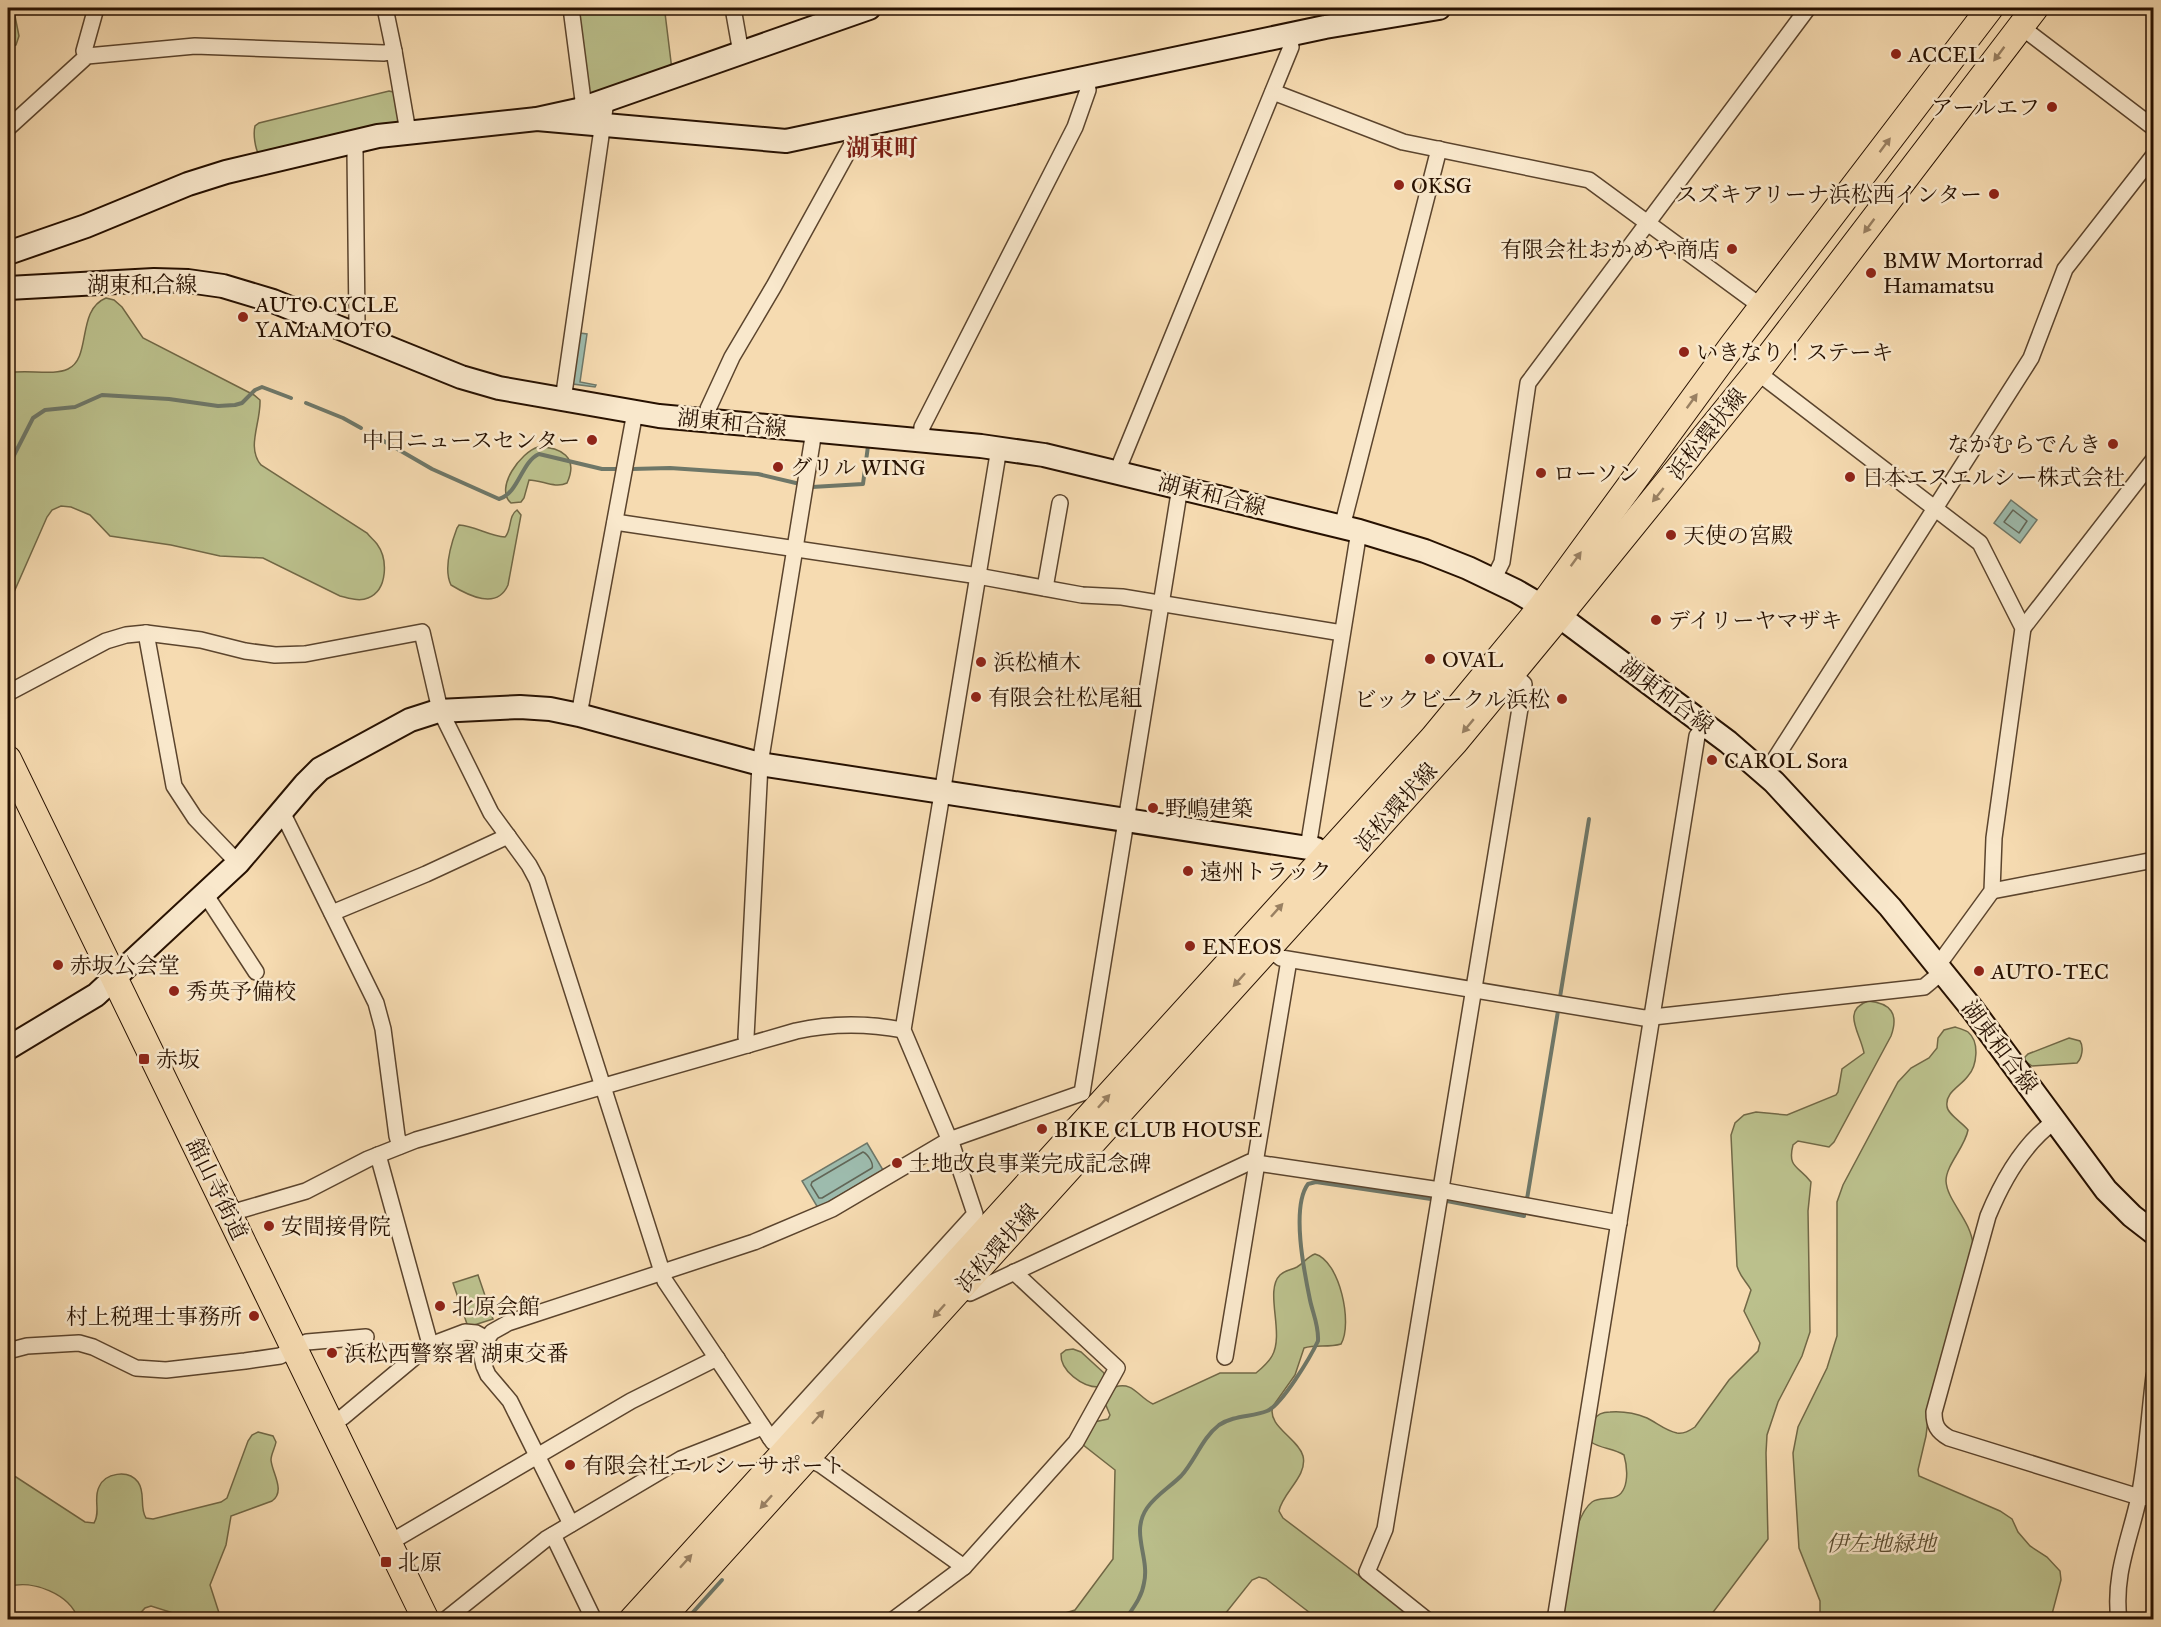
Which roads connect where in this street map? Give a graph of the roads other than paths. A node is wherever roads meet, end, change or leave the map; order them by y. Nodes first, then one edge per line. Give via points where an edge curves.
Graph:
1 (96, 8) edge
2 (385, 8) edge
3 (570, 8) edge
4 (733, 8) edge
5 (869, 8) edge
6 (1439, 8) edge
7 (1808, 8) edge
8 (1990, 8) edge
9 (1346, 16) edge
10 (2028, 17) edge
11 (1289, 35) junction
12 (394, 51) junction
13 (741, 53) junction
14 (87, 56) junction
15 (1086, 78) junction
16 (1273, 92) junction
17 (606, 101) junction
18 (584, 108) junction
19 (537, 118) junction
20 (603, 124) junction
21 (853, 127) junction
22 (8, 128) edge
23 (2154, 128) edge
24 (408, 132) junction
25 (352, 142) junction
26 (1439, 149) junction
27 (2154, 155) edge
28 (1648, 223) junction
29 (8, 253) edge
30 (8, 288) edge
31 (1762, 308) junction
32 (353, 334) junction
33 (1757, 372) junction
34 (563, 400) junction
35 (635, 412) junction
36 (707, 421) junction
37 (814, 431) junction
38 (921, 440) junction
39 (999, 448) junction
40 (2151, 467) edge
41 (1119, 472) junction
42 (1180, 487) junction
43 (1060, 503) dead end
44 (1935, 508) junction
45 (615, 522) junction
46 (1351, 529) junction
47 (795, 549) junction
48 (978, 576) junction
49 (1493, 580) junction
50 (1045, 588) junction
51 (1160, 603) junction
52 (1551, 611) junction
53 (2023, 628) junction
54 (146, 633) junction
55 (1342, 633) junction
56 (1512, 673) junction
57 (8, 693) edge
58 (440, 711) junction
59 (579, 715) junction
60 (1705, 725) junction
61 (8, 759) edge
62 (760, 764) junction
63 (1763, 772) junction
64 (943, 792) junction
65 (279, 814) junction
66 (1125, 820) junction
67 (508, 836) junction
68 (1317, 852) junction
69 (2154, 860) edge
70 (238, 863) junction
71 (1992, 891) junction
72 (204, 895) junction
73 (332, 913) junction
74 (1279, 954) junction
75 (1939, 968) junction
76 (256, 972) dead end
77 (114, 978) junction
78 (1473, 991) junction
79 (1652, 1017) junction
80 (903, 1030) junction
81 (748, 1045) junction
82 (8, 1048) edge
83 (603, 1086) junction
84 (2055, 1122) junction
85 (949, 1140) junction
86 (400, 1146) junction
87 (378, 1155) junction
88 (1256, 1163) junction
89 (1440, 1190) junction
90 (230, 1216) junction
91 (1619, 1222) junction
92 (2152, 1228) edge
93 (662, 1271) junction
94 (1014, 1272) junction
95 (948, 1273) junction
96 (366, 1337) dead end
97 (487, 1339) junction
98 (430, 1344) junction
99 (294, 1349) junction
100 (8, 1351) edge
101 (717, 1358) junction
102 (1225, 1358) dead end
103 (2154, 1376) edge
104 (330, 1422) junction
105 (781, 1443) junction
106 (537, 1455) junction
107 (2146, 1497) edge
108 (571, 1524) junction
109 (553, 1535) junction
110 (389, 1543) junction
111 (964, 1567) junction
112 (675, 1588) junction
113 (426, 1620) edge
114 (445, 1620) edge
115 (594, 1620) edge
116 (632, 1620) edge
117 (660, 1620) edge
118 (893, 1620) edge
119 (1427, 1620) edge
120 (1555, 1620) edge
121 (2119, 1620) edge

1 - 14 street via 84,51
2 - 12 street
3 - 18 street
4 - 13 street
5 - 13 street
6 - 9 street
7 - 28 street
31 -> 8 main road, 浜松環状線
9 - 11 street
10 - 23 street
10 -> 33 main road, 浜松環状線
11 - 15 street
11 - 16 street via 1292,46
12 - 14 street via 195,46
12 - 24 street
13 - 17 street
14 - 22 street
15 - 21 street
15 - 38 street via 1088,90 1075,127 922,427
16 - 26 street via 1403,142
16 - 41 street
17 - 18 street
17 - 20 street
18 - 19 street
19 - 20 street
19 - 24 street
20 - 21 street via 786,141
20 - 34 street
21 - 36 street via 855,139 732,357 708,409
24 - 25 street
25 - 29 street via 200,180
25 - 32 street via 357,323
26 - 28 street via 1589,180
26 - 46 street
27 - 44 street via 2065,270 2031,358
28 - 31 street
28 - 49 street via 1528,382 1502,562
30 - 32 street, 湖東和合線 via 154,280 206,283 256,296
52 -> 31 main road, 浜松環状線
32 - 34 street, 湖東和合線 via 479,383
33 - 44 street
33 -> 52 main road, 浜松環状線
34 - 35 street, 湖東和合線
35 - 36 street, 湖東和合線
35 - 45 street
36 - 37 street, 湖東和合線
37 - 38 street, 湖東和合線
37 - 47 street
38 - 39 street, 湖東和合線
39 - 41 street, 湖東和合線
39 - 48 street
40 - 53 street
41 - 42 street, 湖東和合線
42 - 46 street, 湖東和合線
42 - 51 street
43 - 50 street
44 - 53 street via 1980,543
44 - 63 street
45 - 47 street
45 - 59 street
46 - 49 street, 湖東和合線 via 1425,551
46 - 55 street
47 - 48 street
47 - 62 street
48 - 50 street
48 - 64 street
49 - 52 street, 湖東和合線
50 - 51 street
51 - 55 street
51 - 66 street
52 - 56 main road, 浜松環状線
52 - 60 street, 湖東和合線
52 - 68 main road, 浜松環状線 via 1433,738
53 - 71 street via 1994,838
54 - 57 street via 106,641
54 - 58 street via 212,642 260,654 290,655 422,632
54 - 70 street via 174,786 195,818
55 - 68 street
56 -> 74 main road, 浜松環状線
56 - 78 street via 1524,684
58 - 59 street via 527,707
58 - 65 street via 410,720 329,763 312,776
58 - 67 street via 486,805
59 - 62 street
60 - 63 street, 湖東和合線
60 - 79 street via 1696,736
61 - 77 main road, 舘山寺街道
62 - 64 street
62 - 81 street
63 - 75 street, 湖東和合線 via 1879,894
64 - 66 street
64 - 80 street
65 - 70 street
65 - 73 street via 286,820
66 - 68 street
66 - 85 street via 1082,1093
67 - 73 street
67 - 83 street via 537,880
95 -> 68 main road, 浜松環状線
69 - 71 street
70 - 72 street
71 - 75 street
72 - 76 street
72 - 77 street
73 - 86 street via 380,1016
74 - 78 street
74 - 88 street
74 -> 95 main road, 浜松環状線
75 - 79 street via 1924,987
75 - 84 street, 湖東和合線
77 - 82 street via 96,995
77 - 90 main road, 舘山寺街道
78 - 79 street
78 - 89 street
79 - 91 street
80 - 81 street via 838,1024
80 - 85 street
81 - 83 street
83 - 86 street
83 - 93 street
84 - 92 street, 湖東和合線 via 2106,1190
84 - 107 street via 2041,1131 2014,1167 1988,1216 1934,1423 1949,1438
85 - 93 street via 832,1209 754,1242
85 - 95 street via 975,1214
86 - 87 street
87 - 90 street via 306,1191
87 - 98 street
88 - 89 street
88 - 94 street via 1250,1162
88 - 102 street
89 - 91 street
89 - 119 street via 1384,1529 1367,1572
90 - 99 main road, 舘山寺街道
91 - 120 street
93 - 97 street via 508,1323
93 - 101 street
94 - 95 street via 970,1293
94 - 111 street via 1117,1368 1076,1442
95 - 105 main road, 浜松環状線
96 - 99 street via 307,1342
97 - 98 street via 465,1332
97 - 106 street via 484,1366 507,1396
98 - 104 street via 343,1417
99 - 100 street via 279,1356 222,1365 151,1370 129,1366 79,1343
99 - 104 main road, 舘山寺街道
101 - 105 street
101 - 106 street
103 - 107 street
104 - 110 main road, 舘山寺街道
105 - 108 street via 755,1430 681,1458
105 - 111 street via 821,1465
105 - 112 main road, 浜松環状線
106 - 108 street
106 - 110 street
107 - 121 street via 2119,1572
108 - 109 street
109 - 114 street
109 - 115 street
110 - 113 main road, 舘山寺街道
111 - 118 street
112 - 116 main road, 浜松環状線
112 - 117 main road, 浜松環状線

